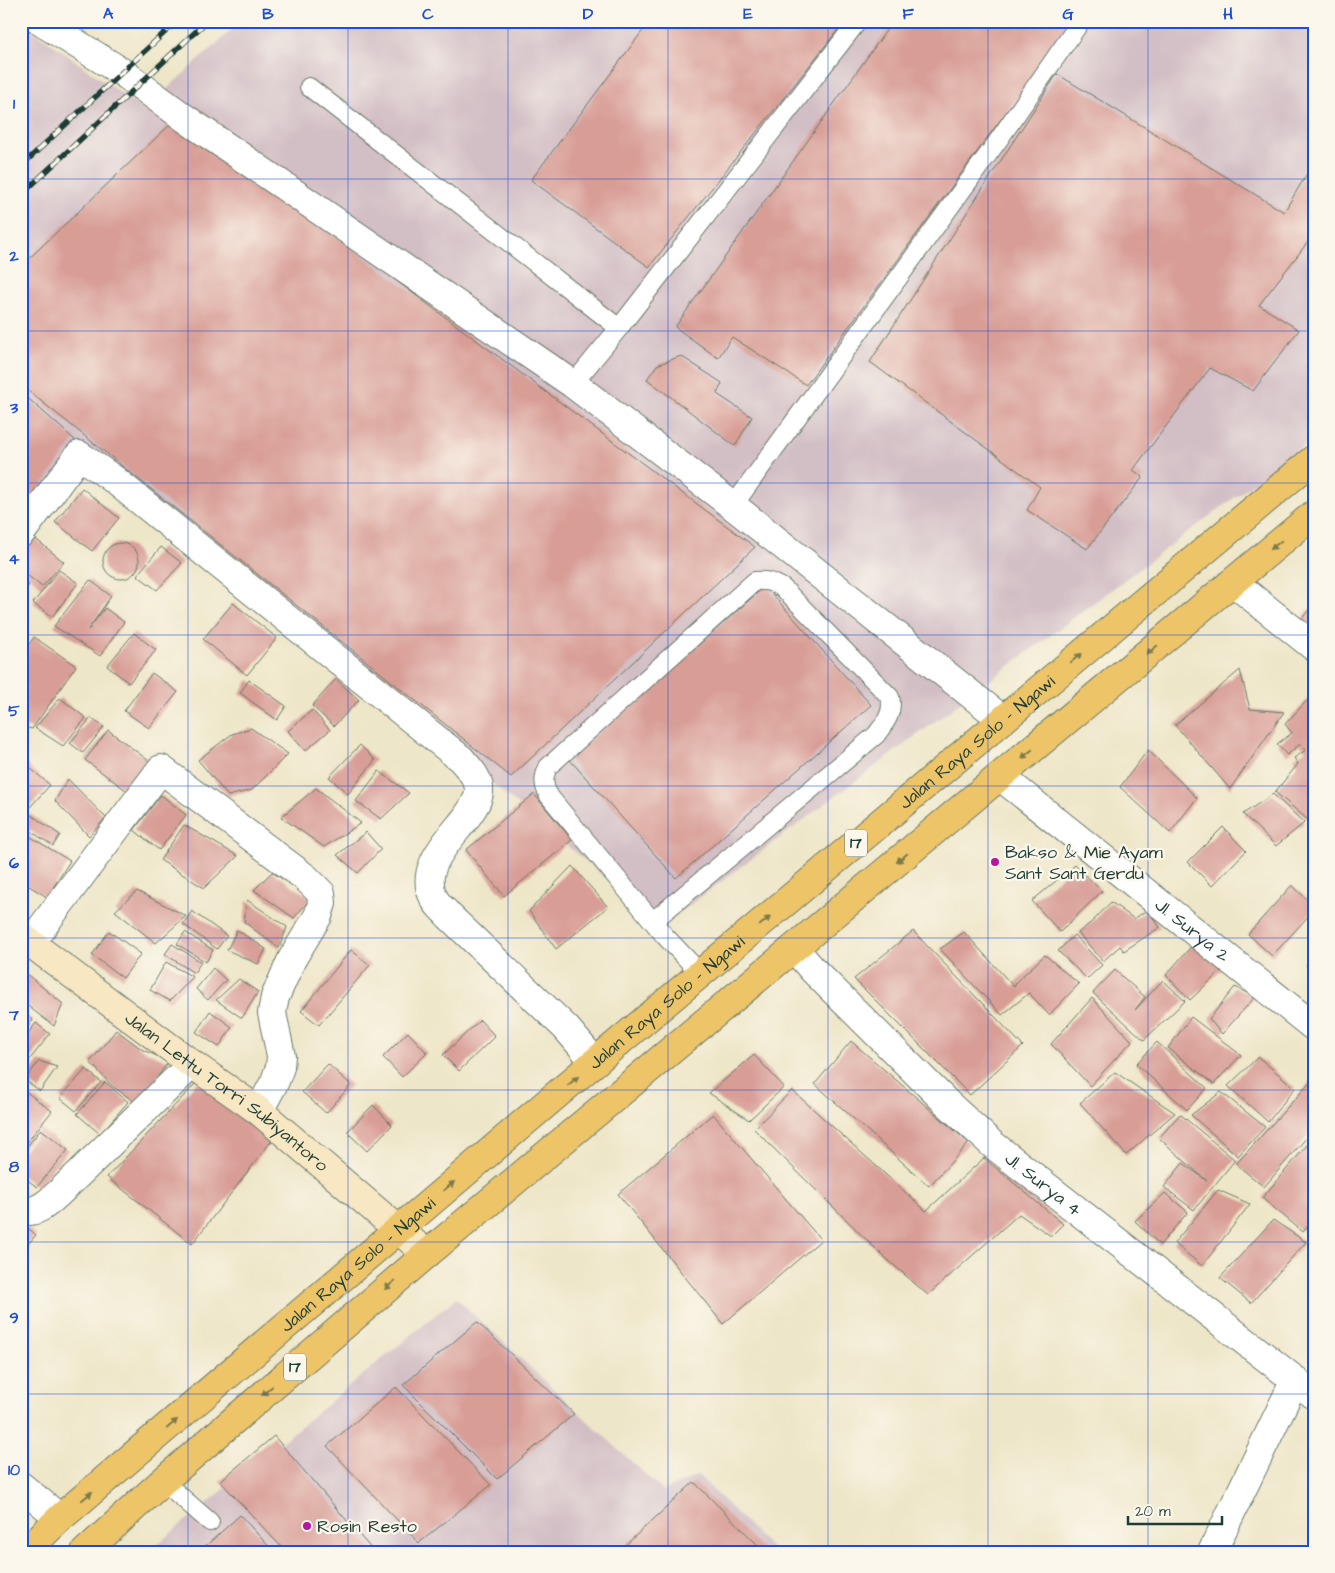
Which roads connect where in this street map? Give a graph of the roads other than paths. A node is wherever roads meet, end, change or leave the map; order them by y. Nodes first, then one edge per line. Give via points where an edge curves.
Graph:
1 (40, 21) edge
2 (858, 21) edge
3 (1081, 21) edge
4 (309, 87) dead end
5 (619, 328) junction
6 (573, 384) junction
7 (1314, 459) edge
8 (733, 506) junction
9 (1314, 514) edge
10 (21, 533) edge
11 (1233, 582) junction
12 (1314, 647) edge
13 (1002, 719) junction
14 (1001, 777) junction
15 (653, 921) junction
16 (26, 939) edge
17 (794, 948) junction
18 (701, 974) junction
19 (1314, 1027) edge
20 (595, 1062) junction
21 (192, 1064) junction
22 (258, 1111) junction
23 (21, 1210) edge
24 (398, 1229) junction
25 (427, 1254) junction
26 (1304, 1387) edge
27 (135, 1456) junction
28 (163, 1481) junction
29 (21, 1486) edge
30 (60, 1518) junction
31 (210, 1522) dead end
32 (25, 1552) edge
33 (85, 1552) edge
34 (1212, 1552) edge

1 - 6 street via 122,72
2 - 5 lane
3 - 8 lane
4 - 5 lane
5 - 6 lane
6 - 8 street
13 -> 7 highway, Jalan Raya Solo - Ngawi / 17
8 - 13 street
9 -> 11 highway, Jalan Raya Solo - Ngawi / 17
10 - 20 street via 79,455 112,478 461,759 473,773 479,787 476,805 437,857 429,874 434,899 566,1028
11 - 12 street
11 -> 14 highway, Jalan Raya Solo - Ngawi / 17
18 -> 13 highway, Jalan Raya Solo - Ngawi / 17
14 -> 17 highway, Jalan Raya Solo - Ngawi / 17
14 - 19 street, Jl. Surya 2
15 - 15 lane via 549,796 544,787 544,776 548,767 755,581 772,582 783,588 890,697 891,713 876,735
15 - 18 lane
16 - 21 main road, Jalan Lettu Torri Subiyantoro
16 - 22 street via 161,769 306,878 321,893 318,916 292,959 275,996 272,1013 281,1056 280,1067
17 - 25 highway, Jalan Raya Solo - Ngawi / 17
17 - 26 street, Jl. Surya 4 via 992,1144
18 - 20 highway, Jalan Raya Solo - Ngawi / 17
24 -> 20 highway, Jalan Raya Solo - Ngawi / 17
21 - 22 main road, Jalan Lettu Torri Subiyantoro
21 - 23 street via 62,1191 44,1206 28,1212
22 - 24 main road, Jalan Lettu Torri Subiyantoro
24 - 25 main road, Jalan Lettu Torri Subiyantoro
27 -> 24 highway, Jalan Raya Solo - Ngawi / 17
25 -> 28 highway, Jalan Raya Solo - Ngawi / 17
26 - 34 street
27 - 28 highway
30 -> 27 highway, Jalan Raya Solo - Ngawi / 17
28 - 31 lane
28 - 33 highway, Jalan Raya Solo - Ngawi / 17
29 - 30 street
30 - 32 highway, Jalan Raya Solo - Ngawi / 17

